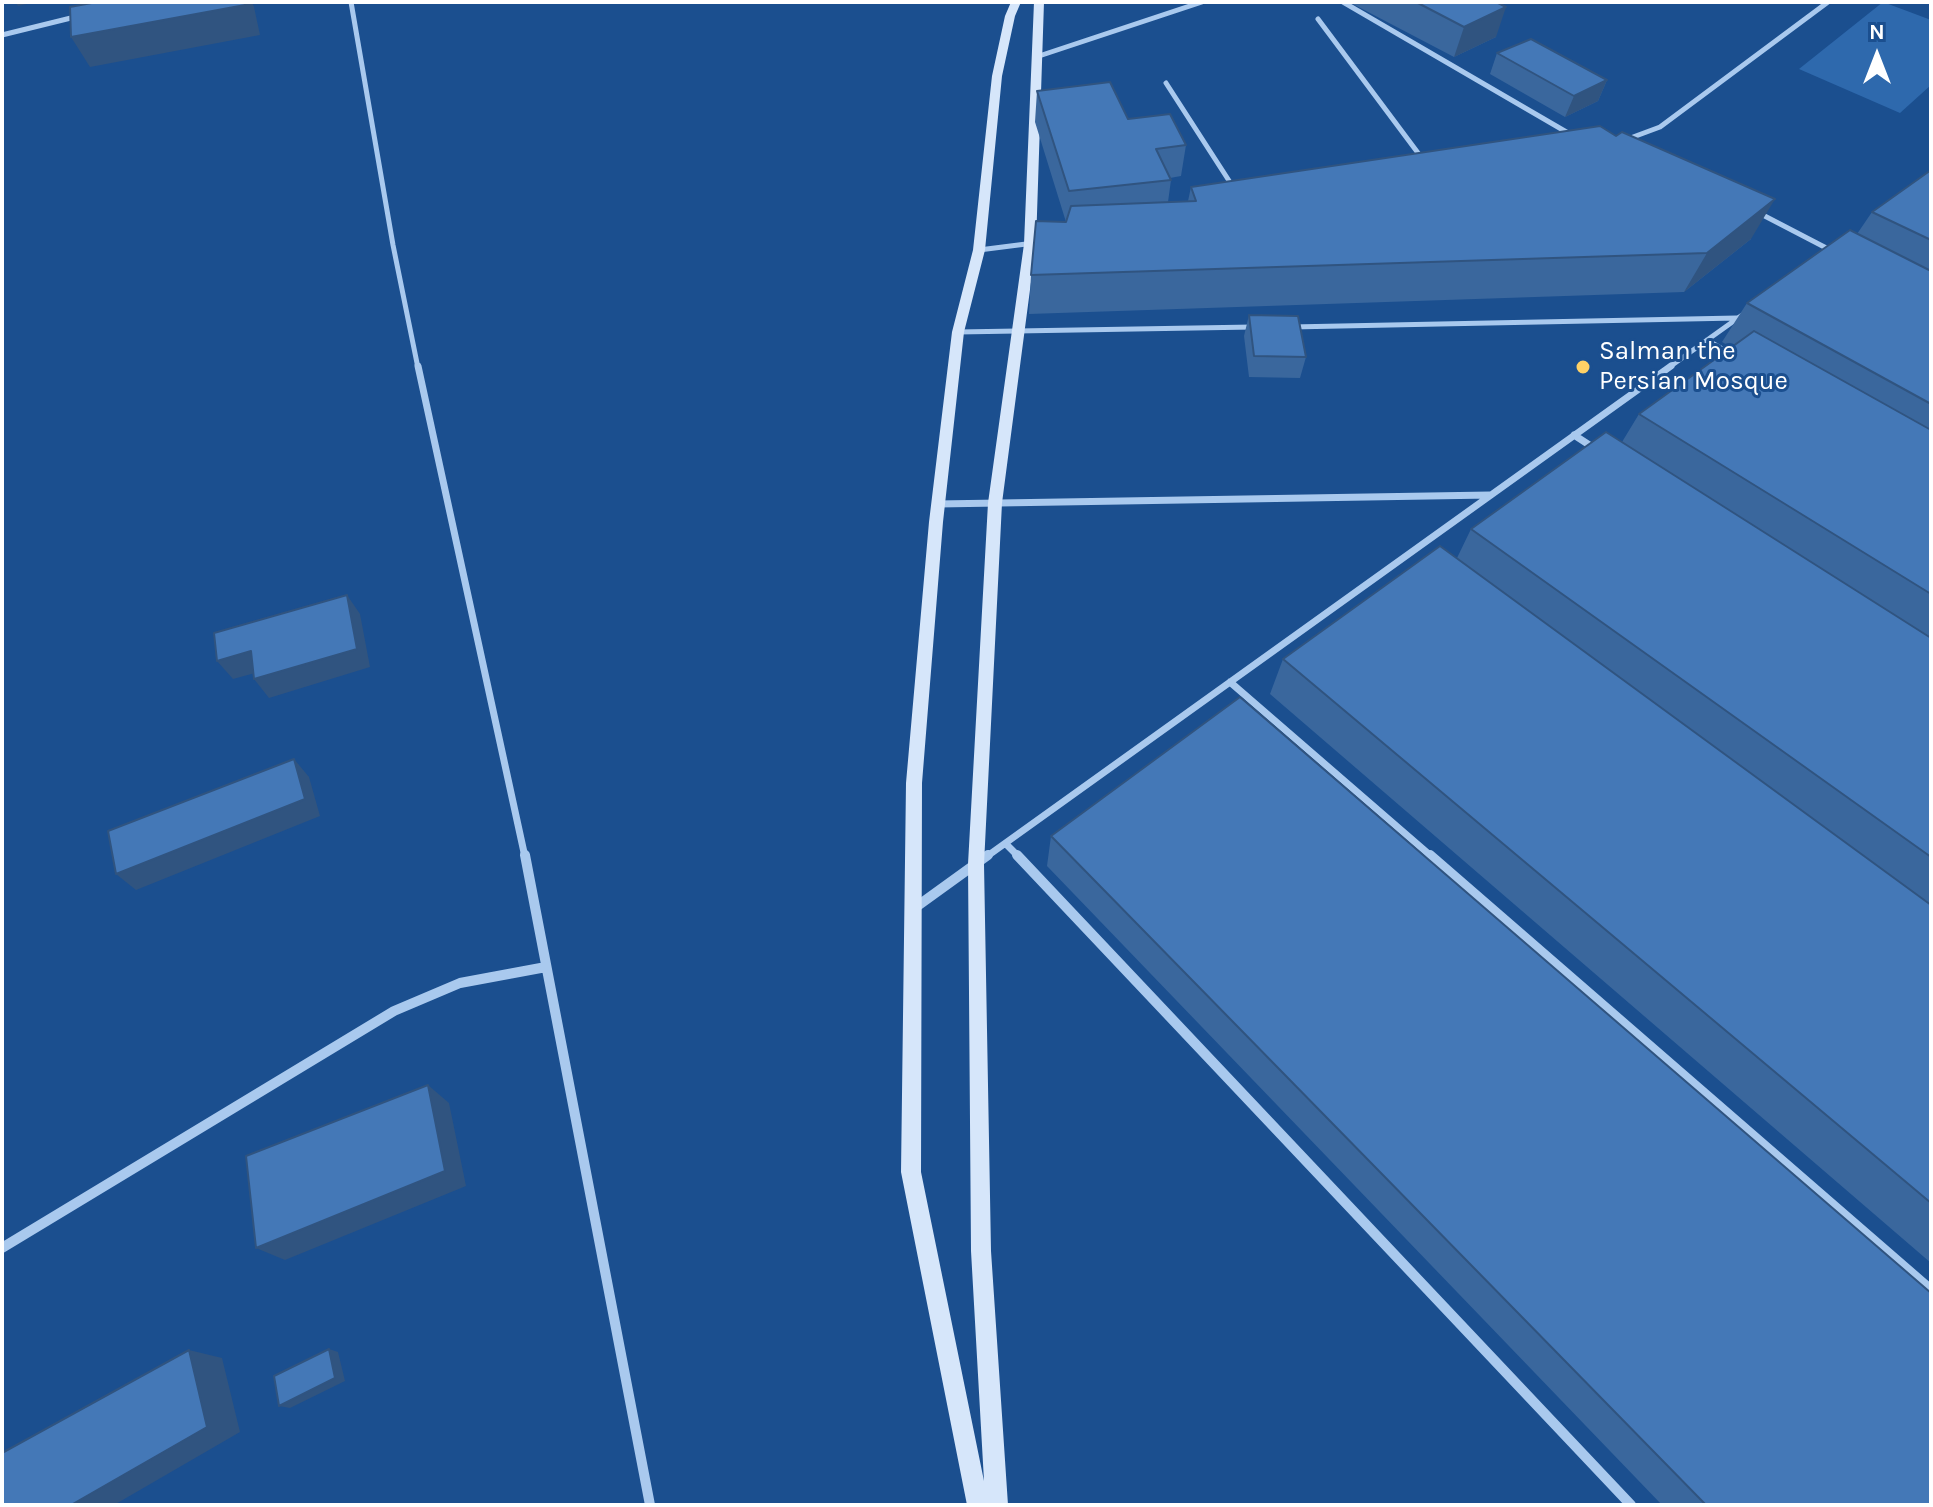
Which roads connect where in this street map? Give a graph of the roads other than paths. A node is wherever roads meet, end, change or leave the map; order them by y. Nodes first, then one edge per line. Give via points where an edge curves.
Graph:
1 (351, 2) edge
2 (1016, 2) edge
3 (1039, 2) edge
4 (1202, 2) edge
5 (1343, 2) edge
6 (1828, 2) edge
7 (92, 13) edge
8 (1318, 19) dead end
9 (2, 35) edge
10 (1036, 57) junction
11 (1166, 83) dead end
12 (1622, 141) edge
13 (1583, 142) edge
14 (1432, 172) edge
15 (1239, 196) edge
16 (1755, 211) edge
17 (1038, 242) junction
18 (1844, 242) edge
19 (979, 250) junction
20 (1832, 251) junction
21 (1821, 258) edge
22 (1846, 258) edge
23 (1757, 304) edge
24 (1738, 318) junction
25 (1268, 327) edge
26 (1283, 327) edge
27 (1020, 331) junction
28 (958, 332) junction
29 (1707, 340) junction
30 (1746, 363) edge
31 (1574, 435) junction
32 (1600, 452) edge
33 (1490, 495) junction
34 (995, 503) junction
35 (938, 504) junction
36 (1407, 555) junction
37 (1420, 564) edge
38 (1230, 682) junction
39 (1007, 845) junction
40 (976, 864) junction
41 (916, 907) junction
42 (546, 967) junction
43 (2, 1248) edge
44 (1931, 1290) edge
45 (650, 1505) edge
46 (978, 1505) edge
47 (997, 1505) edge
48 (1631, 1505) edge

1 - 42 street via 405,305
2 - 19 main road via 997,76
3 - 10 main road
4 - 10 street
5 - 13 street
6 - 12 street via 1660,127
7 - 9 street
8 - 14 street
10 - 17 main road
11 - 15 street
16 - 20 street
17 - 19 street
17 - 27 main road
18 - 20 street
19 - 28 main road
20 - 21 street
20 - 22 street
23 - 24 street
24 - 26 street
24 - 29 street
25 - 27 street
27 - 28 street
27 - 34 main road
28 - 35 main road
29 - 30 street
29 - 31 street
31 - 32 street
31 - 33 street
33 - 34 street
33 - 36 street
34 - 35 street
34 - 40 main road
35 - 41 main road via 914,783
36 - 37 street
36 - 38 street
38 - 39 street
38 - 44 street
39 - 40 street
39 - 48 street
40 - 41 street
40 - 47 main road via 981,1251
41 - 46 main road via 911,1172
42 - 43 street via 460,983 394,1011
42 - 45 street

